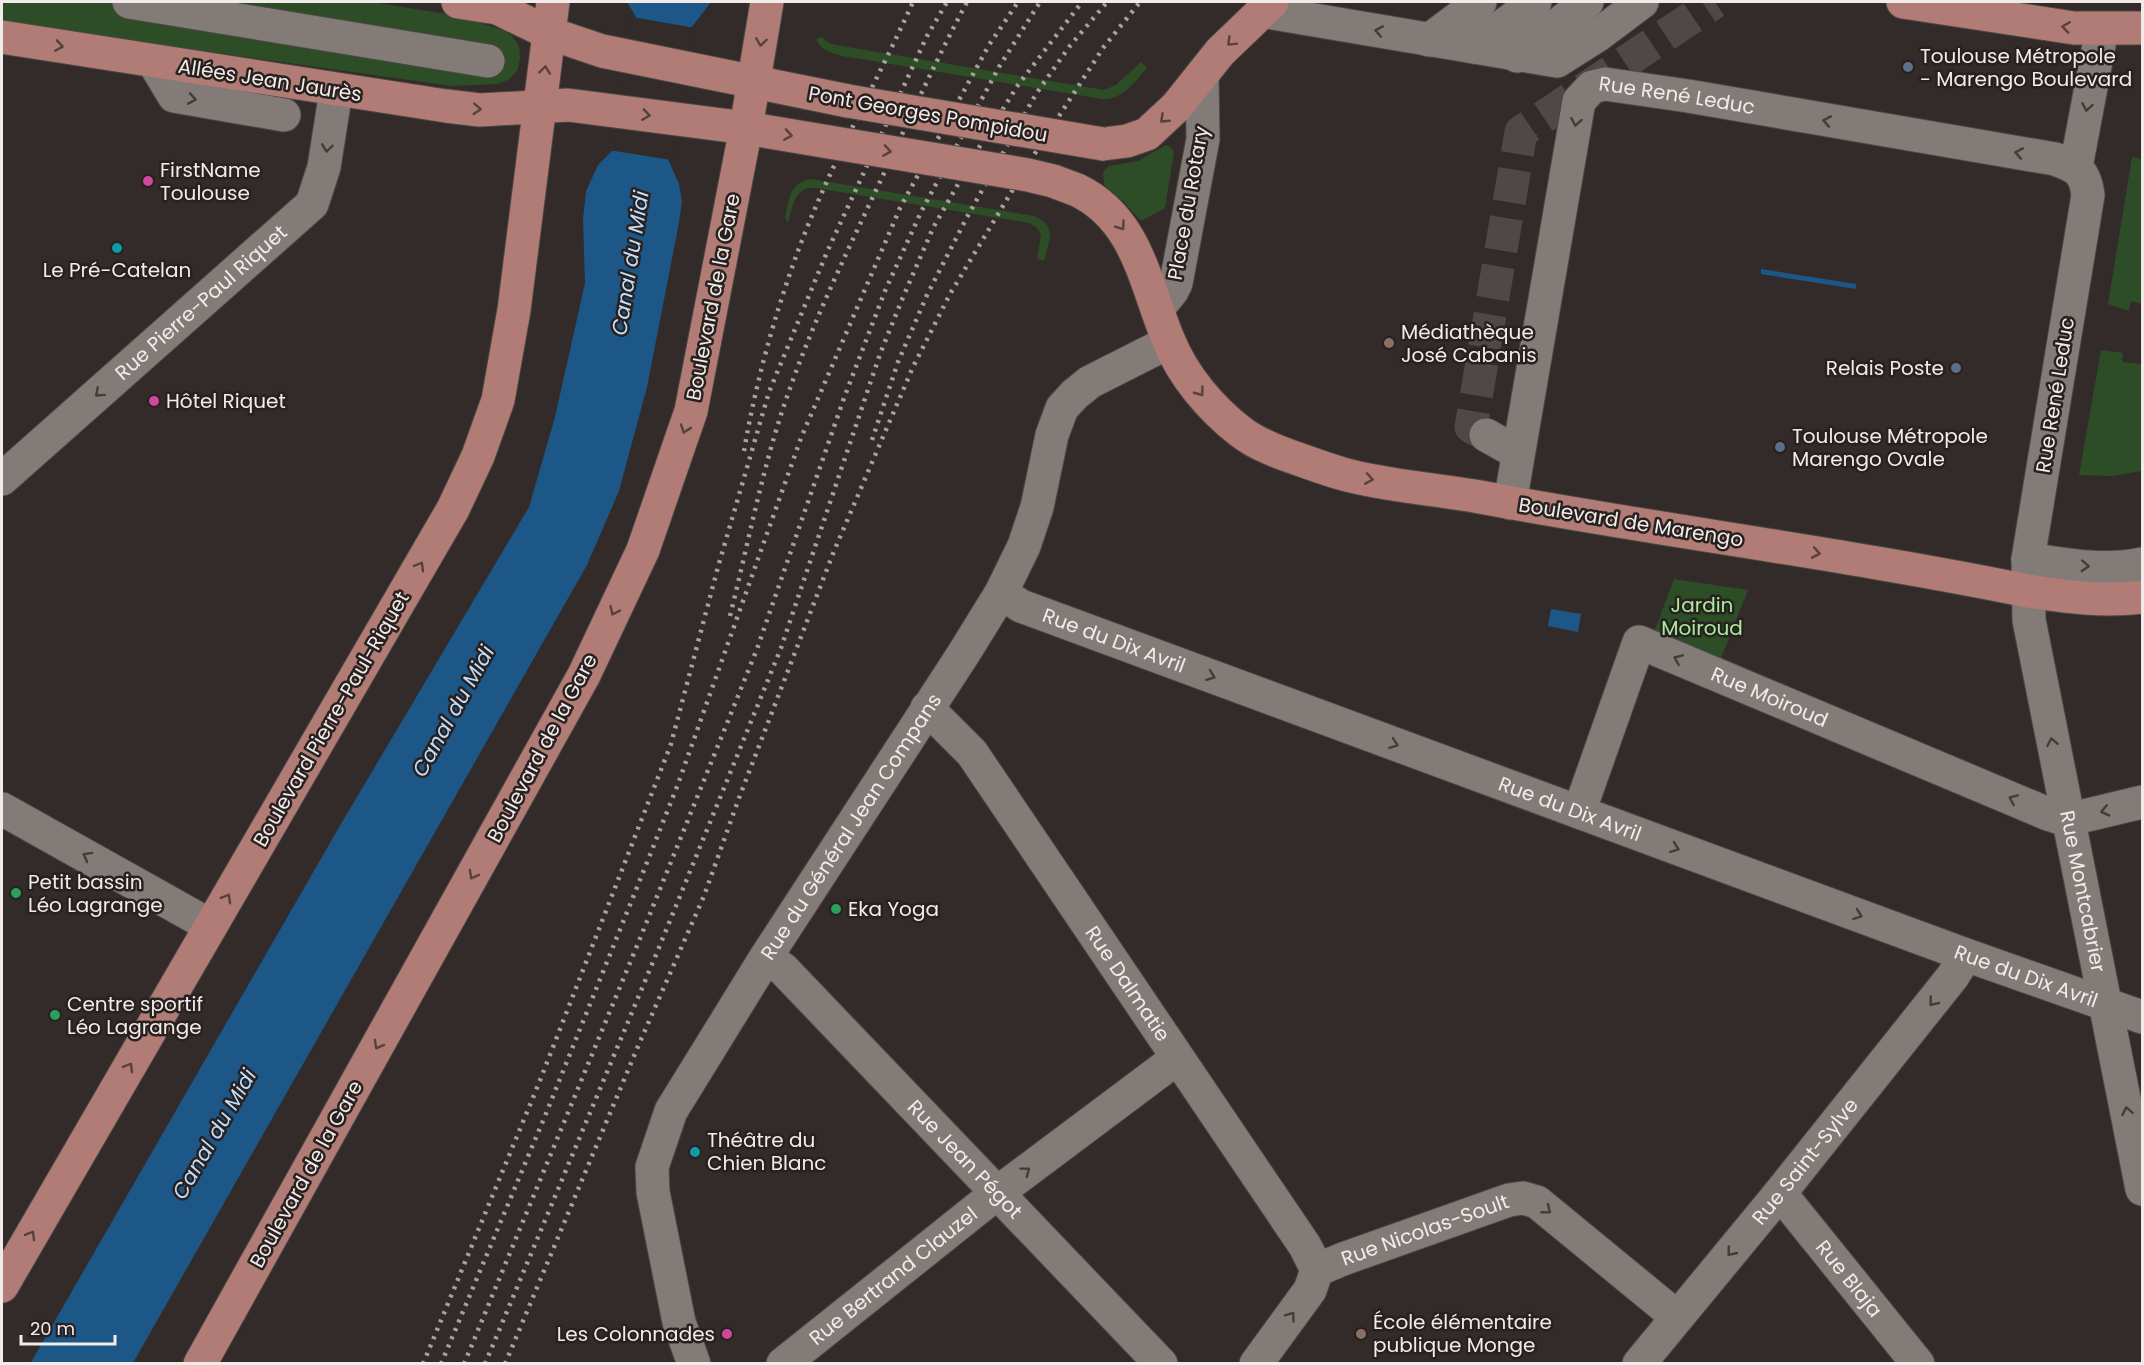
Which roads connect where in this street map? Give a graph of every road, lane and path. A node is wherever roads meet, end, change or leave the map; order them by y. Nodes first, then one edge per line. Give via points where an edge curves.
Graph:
1 (129, 2) edge
2 (458, 2) edge
3 (767, 2) edge
4 (1480, 2) edge
5 (1535, 2) edge
6 (1587, 2) edge
7 (1641, 2) edge
8 (1903, 2) edge
9 (1267, 6) edge
10 (551, 17) edge
11 (2142, 28) edge
12 (2102, 29) junction
13 (2, 37) edge
14 (1430, 40) junction
15 (1474, 47) junction
16 (1517, 56) junction
17 (488, 61) dead end
18 (153, 62) junction
19 (1202, 75) junction
20 (755, 83) junction
21 (336, 91) junction
22 (540, 107) junction
23 (285, 115) dead end
24 (746, 128) junction
25 (1103, 144) joint
26 (2076, 167) junction
27 (1158, 308) junction
28 (1169, 342) junction
29 (1486, 435) tunnel mouth
30 (1518, 453) junction
31 (2, 479) edge
32 (1509, 503) junction
33 (2028, 559) junction
34 (2142, 564) edge
35 (2028, 591) junction
36 (1000, 593) junction
37 (2142, 597) edge
38 (927, 708) junction
39 (2142, 802) edge
40 (2, 809) edge
41 (1579, 813) junction
42 (2067, 820) junction
43 (211, 926) junction
44 (1966, 955) junction
45 (766, 957) junction
46 (2106, 1003) junction
47 (2142, 1017) edge
48 (1176, 1059) junction
49 (2142, 1189) edge
50 (997, 1193) junction
51 (1780, 1193) junction
52 (1317, 1270) junction
53 (2, 1286) edge
54 (1677, 1317) junction
55 (200, 1364) edge
56 (694, 1364) edge
57 (783, 1364) edge
58 (1161, 1364) edge
59 (1256, 1364) edge
60 (1639, 1364) edge
61 (1918, 1364) edge

1 - 17 street
2 - 10 main road
3 -> 20 main road, Boulevard de la Gare
4 - 14 street
5 - 15 street
6 - 16 street
7 - 16 street via 1557,61
12 -> 8 main road
14 -> 9 street
9 -> 19 main road
10 - 20 main road, Pont Georges Pompidou via 602,51
22 -> 10 main road, Boulevard Pierre-Paul-Riquet
11 - 12 main road
12 -> 26 street
13 -> 18 main road, Allées Jean Jaurès
14 - 15 street
15 - 16 street
18 - 21 main road, Allées Jean Jaurès
18 -> 23 street via 174,96
19 -> 25 main road, Place du Rotary via 1147,134
19 - 27 street, Place du Rotary via 1203,139 1176,283
20 - 24 main road, Boulevard de la Gare
20 - 25 main road, Pont Georges Pompidou, bridge
21 -> 22 main road, Allées Jean Jaurès via 480,110
21 -> 31 street, Rue Pierre-Paul Riquet via 324,167 312,204
22 -> 24 main road, Allées Jean Jaurès via 567,105
43 -> 22 main road, Boulevard Pierre-Paul-Riquet via 453,509 478,456 498,400 512,322
24 -> 27 main road, Boulevard de Marengo, bridge via 1028,175 1077,189 1108,210 1123,228
24 -> 55 main road, Boulevard de la Gare via 691,411 643,550 584,675
26 -> 30 street, Rue René Leduc via 2055,159 1688,96 1605,84 1592,87 1579,101
26 - 33 street, Rue René Leduc via 2086,182 2088,195
27 - 28 main road, Boulevard de Marengo
28 -> 32 main road, Boulevard de Marengo via 1204,398 1242,432 1276,452 1344,475
28 - 36 street, Rue du Général Jean Compans via 1090,382 1062,408 1024,546
29 - 30 street
30 - 32 street, Rue René Leduc
32 -> 35 main road, Boulevard de Marengo
33 -> 34 street via 2085,567
33 - 35 street, Rue René Leduc
35 - 37 main road, Boulevard de Marengo via 2118,600
42 -> 35 street, Rue Montcabrier via 2029,620
36 - 38 street, Rue du Général Jean Compans
36 -> 41 street, Rue du Dix Avril via 1021,606
38 - 45 street, Rue du Général Jean Compans
38 - 48 street, Rue Dalmatie via 972,753
39 -> 42 street
43 -> 40 street
42 -> 41 street, Rue Moiroud via 1639,642
41 -> 44 street, Rue du Dix Avril
42 - 46 street, Rue Montcabrier
53 -> 43 main road, Boulevard Pierre-Paul-Riquet
44 - 46 street, Rue du Dix Avril
44 -> 51 street, Rue Saint-Sylve
45 - 50 street, Rue Jean Pégot via 783,969
45 - 56 street, Rue du Général Jean Compans via 671,1112 652,1167 653,1192 679,1322
46 - 47 street, Rue du Dix Avril
49 -> 46 street, Rue Montcabrier
50 -> 48 street, Rue Bertrand Clauzel
48 - 52 street, Rue Dalmatie via 1305,1246
50 - 57 street, Rue Bertrand Clauzel
50 - 58 street, Rue Jean Pégot
51 -> 54 street, Rue Saint-Sylve
51 - 61 street, Rue Blaja
52 -> 54 street, Rue Nicolas-Soult via 1523,1198 1537,1202
59 -> 52 street, Rue Nicolas-Soult via 1310,1290
54 - 60 street, Rue Saint-Sylve

